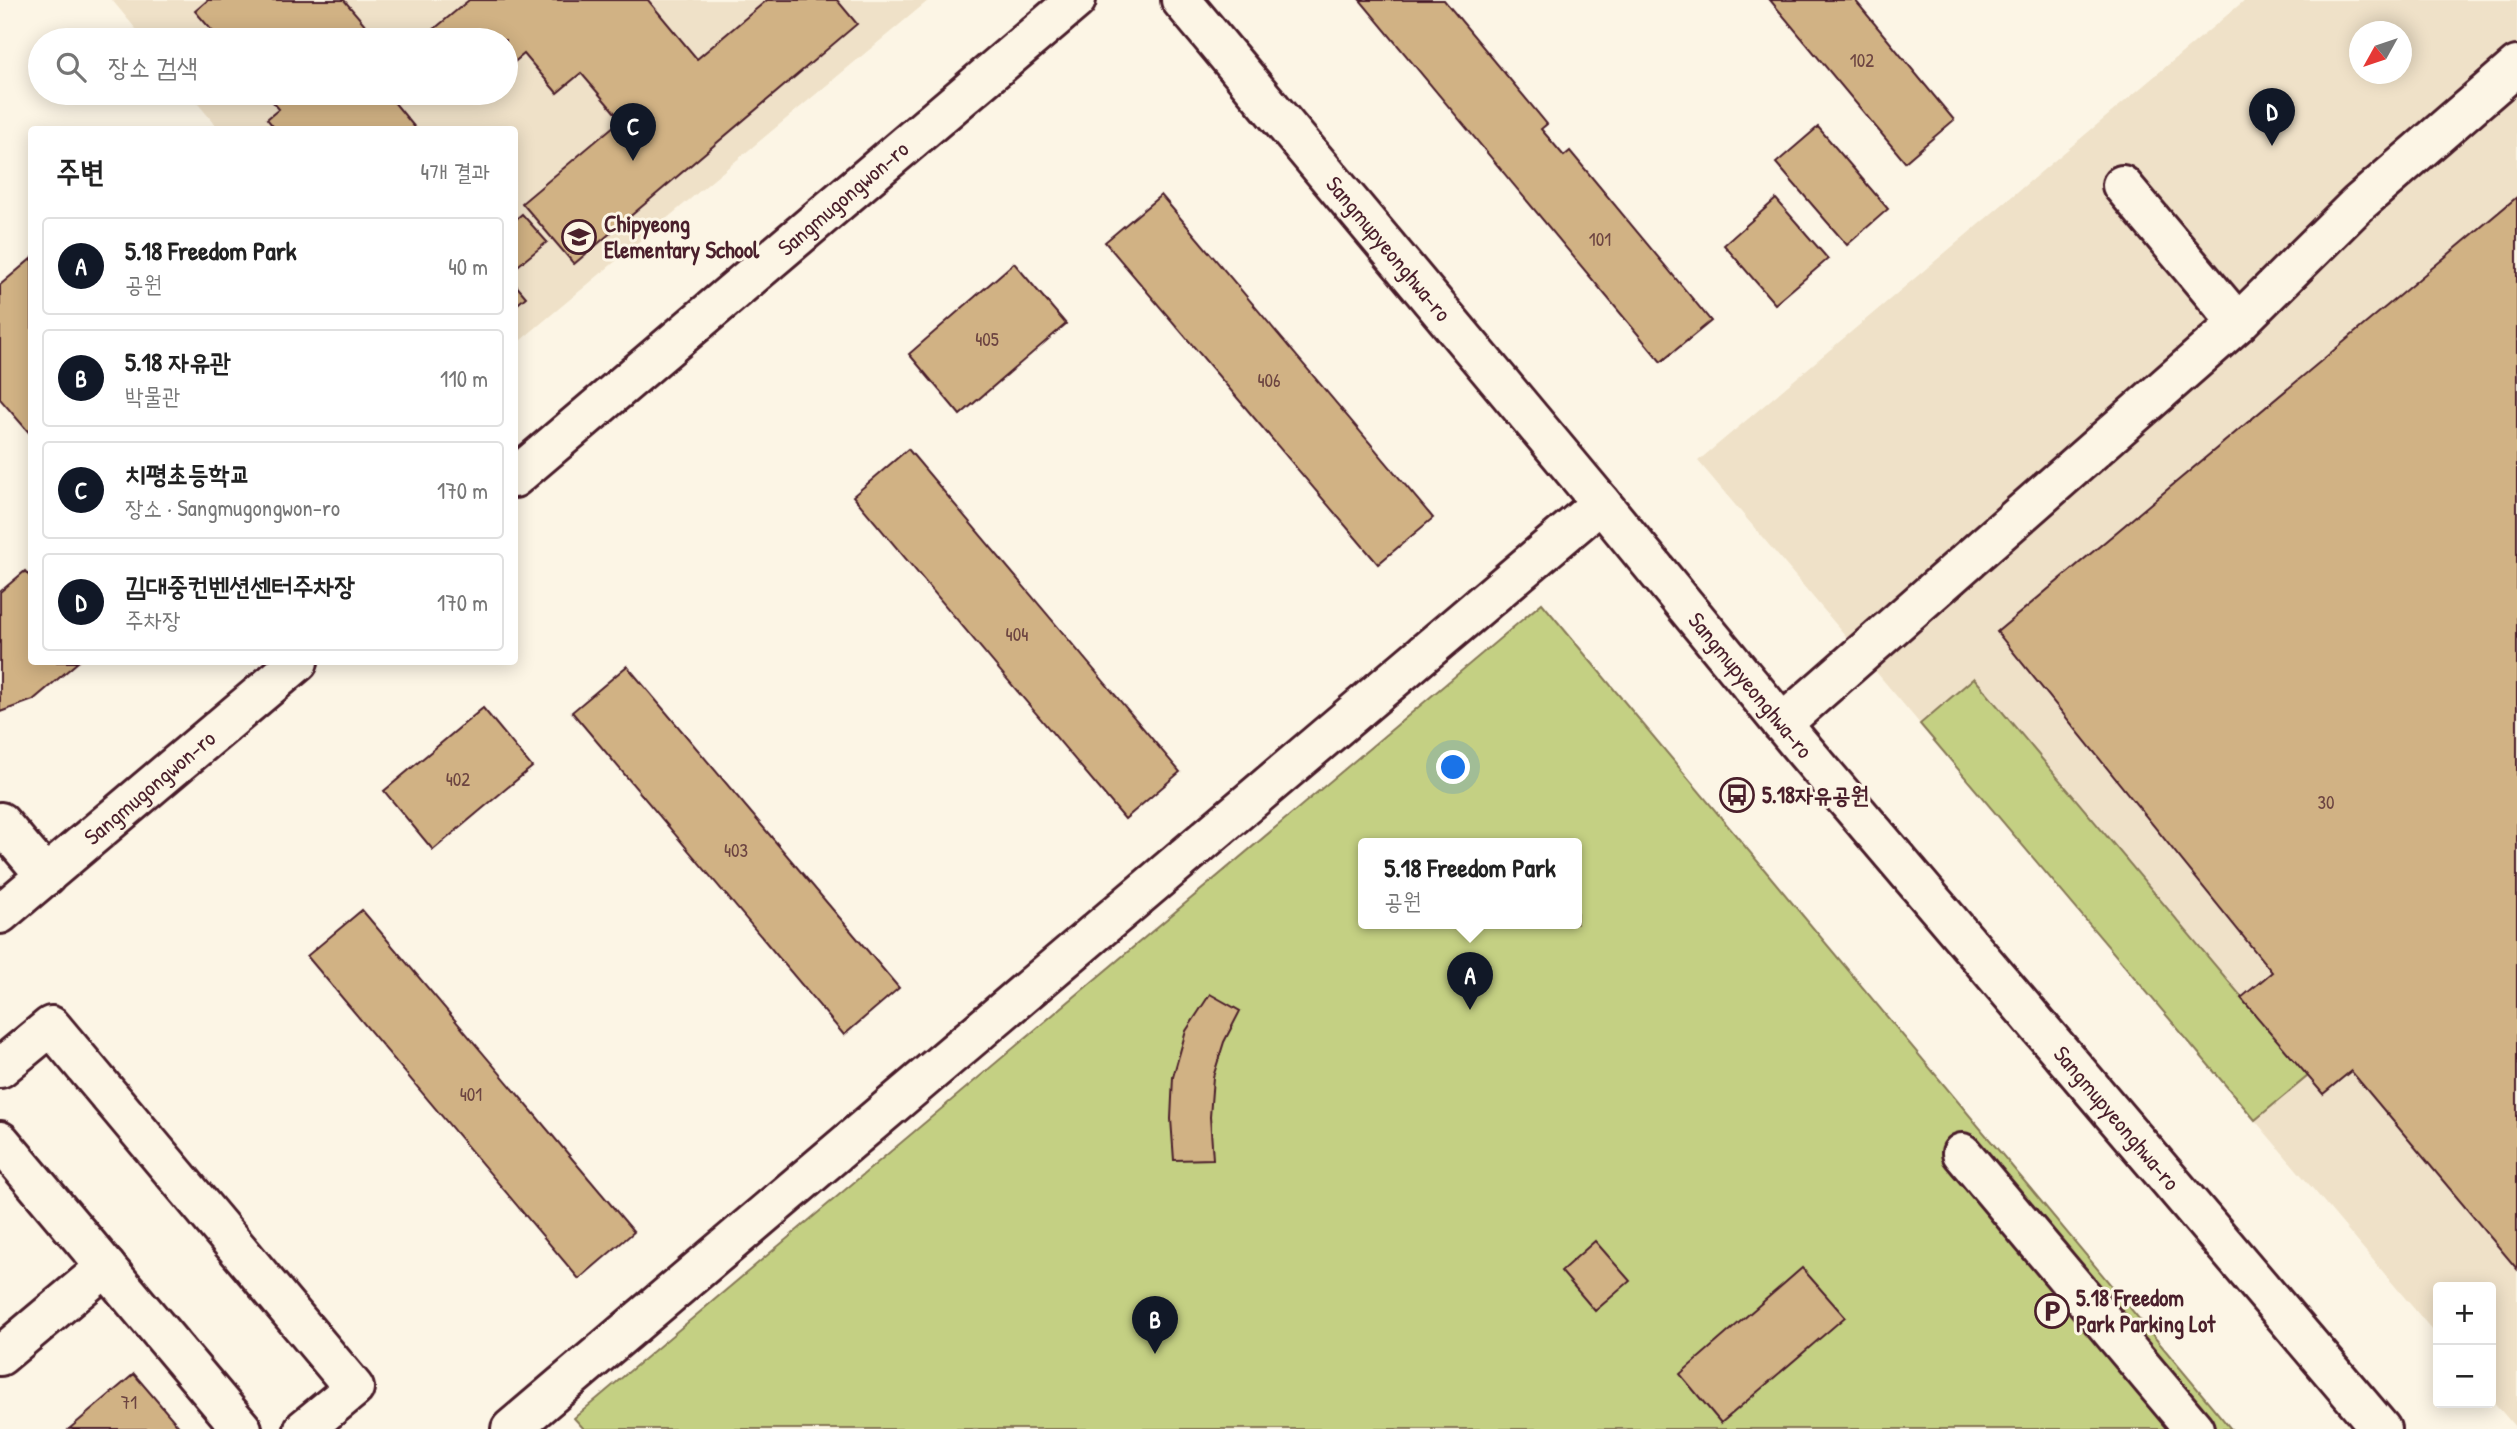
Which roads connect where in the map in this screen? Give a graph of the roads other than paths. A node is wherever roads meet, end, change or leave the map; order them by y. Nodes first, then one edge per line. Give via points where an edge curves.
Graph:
1 (1076, 0) edge
2 (1181, 0) edge
3 (2517, 66) edge
4 (2122, 186) dead end
5 (2238, 323) junction
6 (518, 475) edge
7 (1601, 503) junction
8 (294, 665) edge
9 (1782, 724) junction
10 (0, 822) edge
11 (46, 876) junction
12 (0, 914) edge
13 (0, 1068) edge
14 (0, 1141) edge
15 (1962, 1153) dead end
16 (106, 1267) junction
17 (0, 1356) edge
18 (2361, 1422) edge
19 (242, 1429) edge
20 (304, 1429) edge
21 (511, 1429) edge
22 (2194, 1429) edge

1 - 6 street, Sangmugongwon-ro
2 - 7 street, Sangmupyeonghwa-ro
3 - 5 street via 2357,204
4 - 5 street
5 - 9 street
7 - 9 street, Sangmupyeonghwa-ro
7 - 21 street
8 - 11 street, Sangmugongwon-ro
9 - 18 street, Sangmupyeonghwa-ro
10 - 11 street
11 - 12 street, Sangmugongwon-ro
13 - 20 street via 51,1026 354,1388
14 - 16 street
15 - 22 street
16 - 17 street
16 - 19 street

